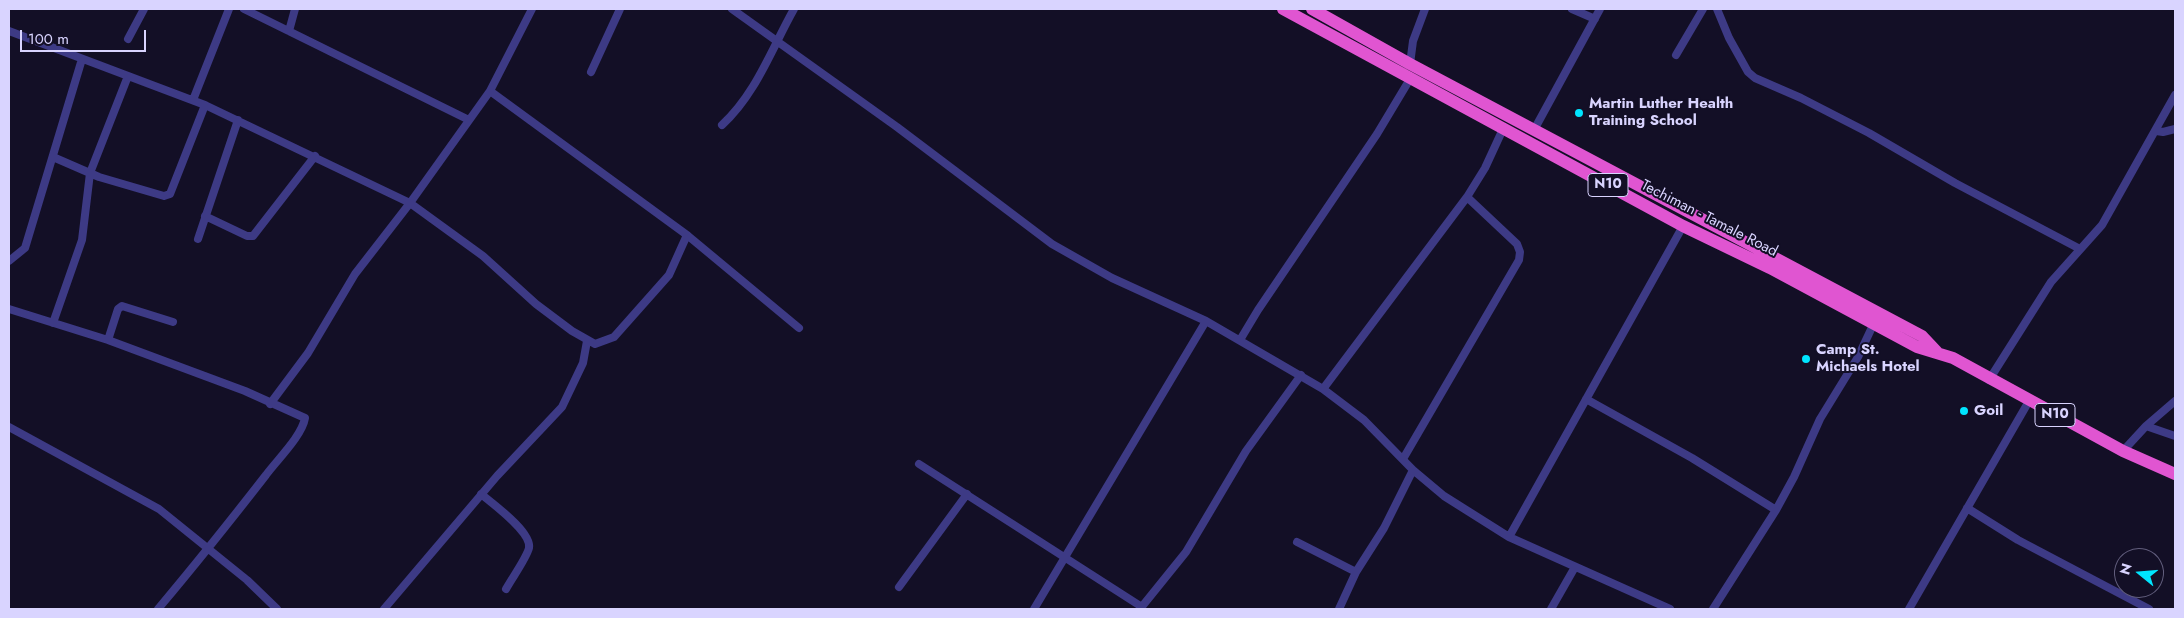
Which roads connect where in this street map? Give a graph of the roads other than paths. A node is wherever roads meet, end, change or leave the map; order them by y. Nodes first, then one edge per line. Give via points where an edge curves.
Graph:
1 (144, 9) edge
2 (229, 9) edge
3 (244, 9) edge
4 (295, 9) edge
5 (532, 9) edge
6 (620, 9) edge
7 (732, 9) edge
8 (794, 9) edge
9 (1283, 9) edge
10 (1312, 9) edge
11 (1425, 9) edge
12 (1572, 9) edge
13 (1600, 9) edge
14 (1702, 9) edge
15 (1717, 9) edge
16 (1595, 19) junction
17 (289, 31) junction
18 (9, 32) edge
19 (128, 39) dead end
20 (777, 40) junction
21 (1676, 55) dead end
22 (82, 59) junction
23 (1410, 64) junction
24 (592, 72) dead end
25 (128, 76) junction
26 (1410, 79) junction
27 (490, 91) junction
28 (2175, 95) edge
29 (192, 100) junction
30 (205, 105) junction
31 (238, 120) junction
32 (469, 120) junction
33 (722, 125) dead end
34 (1503, 128) junction
35 (2175, 128) edge
36 (1534, 130) junction
37 (2156, 131) junction
38 (315, 156) junction
39 (53, 157) junction
40 (90, 173) junction
41 (1466, 197) junction
42 (410, 203) junction
43 (206, 216) junction
44 (1683, 226) junction
45 (687, 235) junction
46 (198, 239) dead end
47 (2080, 249) junction
48 (9, 261) edge
49 (9, 309) edge
50 (53, 322) junction
51 (173, 322) dead end
52 (1206, 322) junction
53 (1874, 323) junction
54 (799, 328) dead end
55 (108, 340) junction
56 (1240, 340) junction
57 (587, 341) junction
58 (1938, 353) junction
59 (1301, 376) junction
60 (1989, 380) junction
61 (1323, 389) junction
62 (1586, 399) junction
63 (2029, 401) junction
64 (2175, 401) edge
65 (270, 404) junction
66 (2146, 426) junction
67 (9, 427) edge
68 (2175, 436) edge
69 (2123, 452) junction
70 (1403, 459) junction
71 (919, 464) dead end
72 (1413, 470) junction
73 (2175, 474) edge
74 (481, 494) junction
75 (967, 494) junction
76 (1966, 508) junction
77 (1776, 510) junction
78 (1510, 537) junction
79 (1297, 542) dead end
80 (209, 549) junction
81 (1066, 556) junction
82 (1575, 567) junction
83 (1356, 572) junction
84 (899, 587) dead end
85 (506, 589) dead end
86 (1141, 608) edge
87 (158, 609) edge
88 (277, 609) edge
89 (384, 609) edge
90 (1034, 609) edge
91 (1338, 609) edge
92 (1551, 609) edge
93 (1670, 609) edge
94 (1713, 609) edge
95 (1909, 609) edge
96 (2149, 609) edge

1 - 19 street
2 - 29 street
3 - 17 street
4 - 17 street
5 - 27 street
6 - 24 street
7 - 20 street
8 - 20 street
9 - 26 highway, Techiman - Tamale Road / N10
10 - 23 highway, Techiman - Tamale Road / N10
11 - 23 street via 1413,41
12 - 16 street
13 - 16 street
14 - 21 street
15 - 47 street via 1729,38 1748,72 1755,78 1869,133
16 - 36 street
17 - 32 street
18 - 22 street
20 - 33 street via 751,90 737,111
20 - 52 street via 1052,244 1112,278
22 - 25 street
22 - 39 street
23 - 36 highway, Techiman - Tamale Road / N10
25 - 29 street
25 - 40 street
26 - 34 highway, Techiman - Tamale Road / N10
26 - 56 street
27 - 32 street
27 - 45 street
28 - 37 street
29 - 30 street
30 - 31 street
30 - 40 street via 170,194 164,196
31 - 38 street
31 - 43 street
32 - 42 street
34 - 41 street via 1485,168
34 - 44 highway, Techiman - Tamale Road / N10
35 - 37 street
36 - 58 highway, Techiman - Tamale Road / N10 via 1922,336
37 - 47 street via 2102,225
38 - 42 street
38 - 43 street via 253,236
39 - 40 street
39 - 48 street via 25,248
40 - 50 street via 82,240
41 - 61 street
41 - 70 street via 1517,244 1519,260
42 - 57 street via 483,256 536,304
42 - 65 street via 355,274 308,353
43 - 46 street
44 - 53 highway, Techiman - Tamale Road / N10
44 - 62 street
45 - 54 street
45 - 57 street via 669,275 614,337 595,344
47 - 60 street via 2051,282
49 - 50 street
50 - 55 street
51 - 55 street via 122,306 118,309
52 - 56 street
52 - 81 street
53 - 58 highway, Techiman - Tamale Road / N10 via 1917,347
53 - 77 street via 1858,357 1820,419
55 - 65 street
56 - 59 street
57 - 74 street via 583,363 562,407
58 - 60 highway, Techiman - Tamale Road / N10
59 - 61 street
59 - 86 street via 1246,451 1186,552
60 - 63 highway, Techiman - Tamale Road / N10
61 - 70 street via 1364,420
62 - 77 street via 1692,458
62 - 78 street
63 - 69 highway, Techiman - Tamale Road / N10
63 - 76 street
64 - 66 street
65 - 80 street via 303,416 304,421
66 - 68 street
66 - 69 street
67 - 80 street via 158,509
69 - 73 highway, Techiman - Tamale Road / N10
70 - 72 street
71 - 75 street
72 - 78 street via 1444,496
72 - 83 street via 1384,528
74 - 85 street via 528,540 529,548
74 - 89 street
75 - 81 street
75 - 84 street
76 - 95 street
76 - 96 street via 2018,540
77 - 94 street
78 - 82 street
79 - 83 street
80 - 87 street
80 - 88 street
81 - 86 street
81 - 90 street
82 - 92 street
82 - 93 street
83 - 91 street

